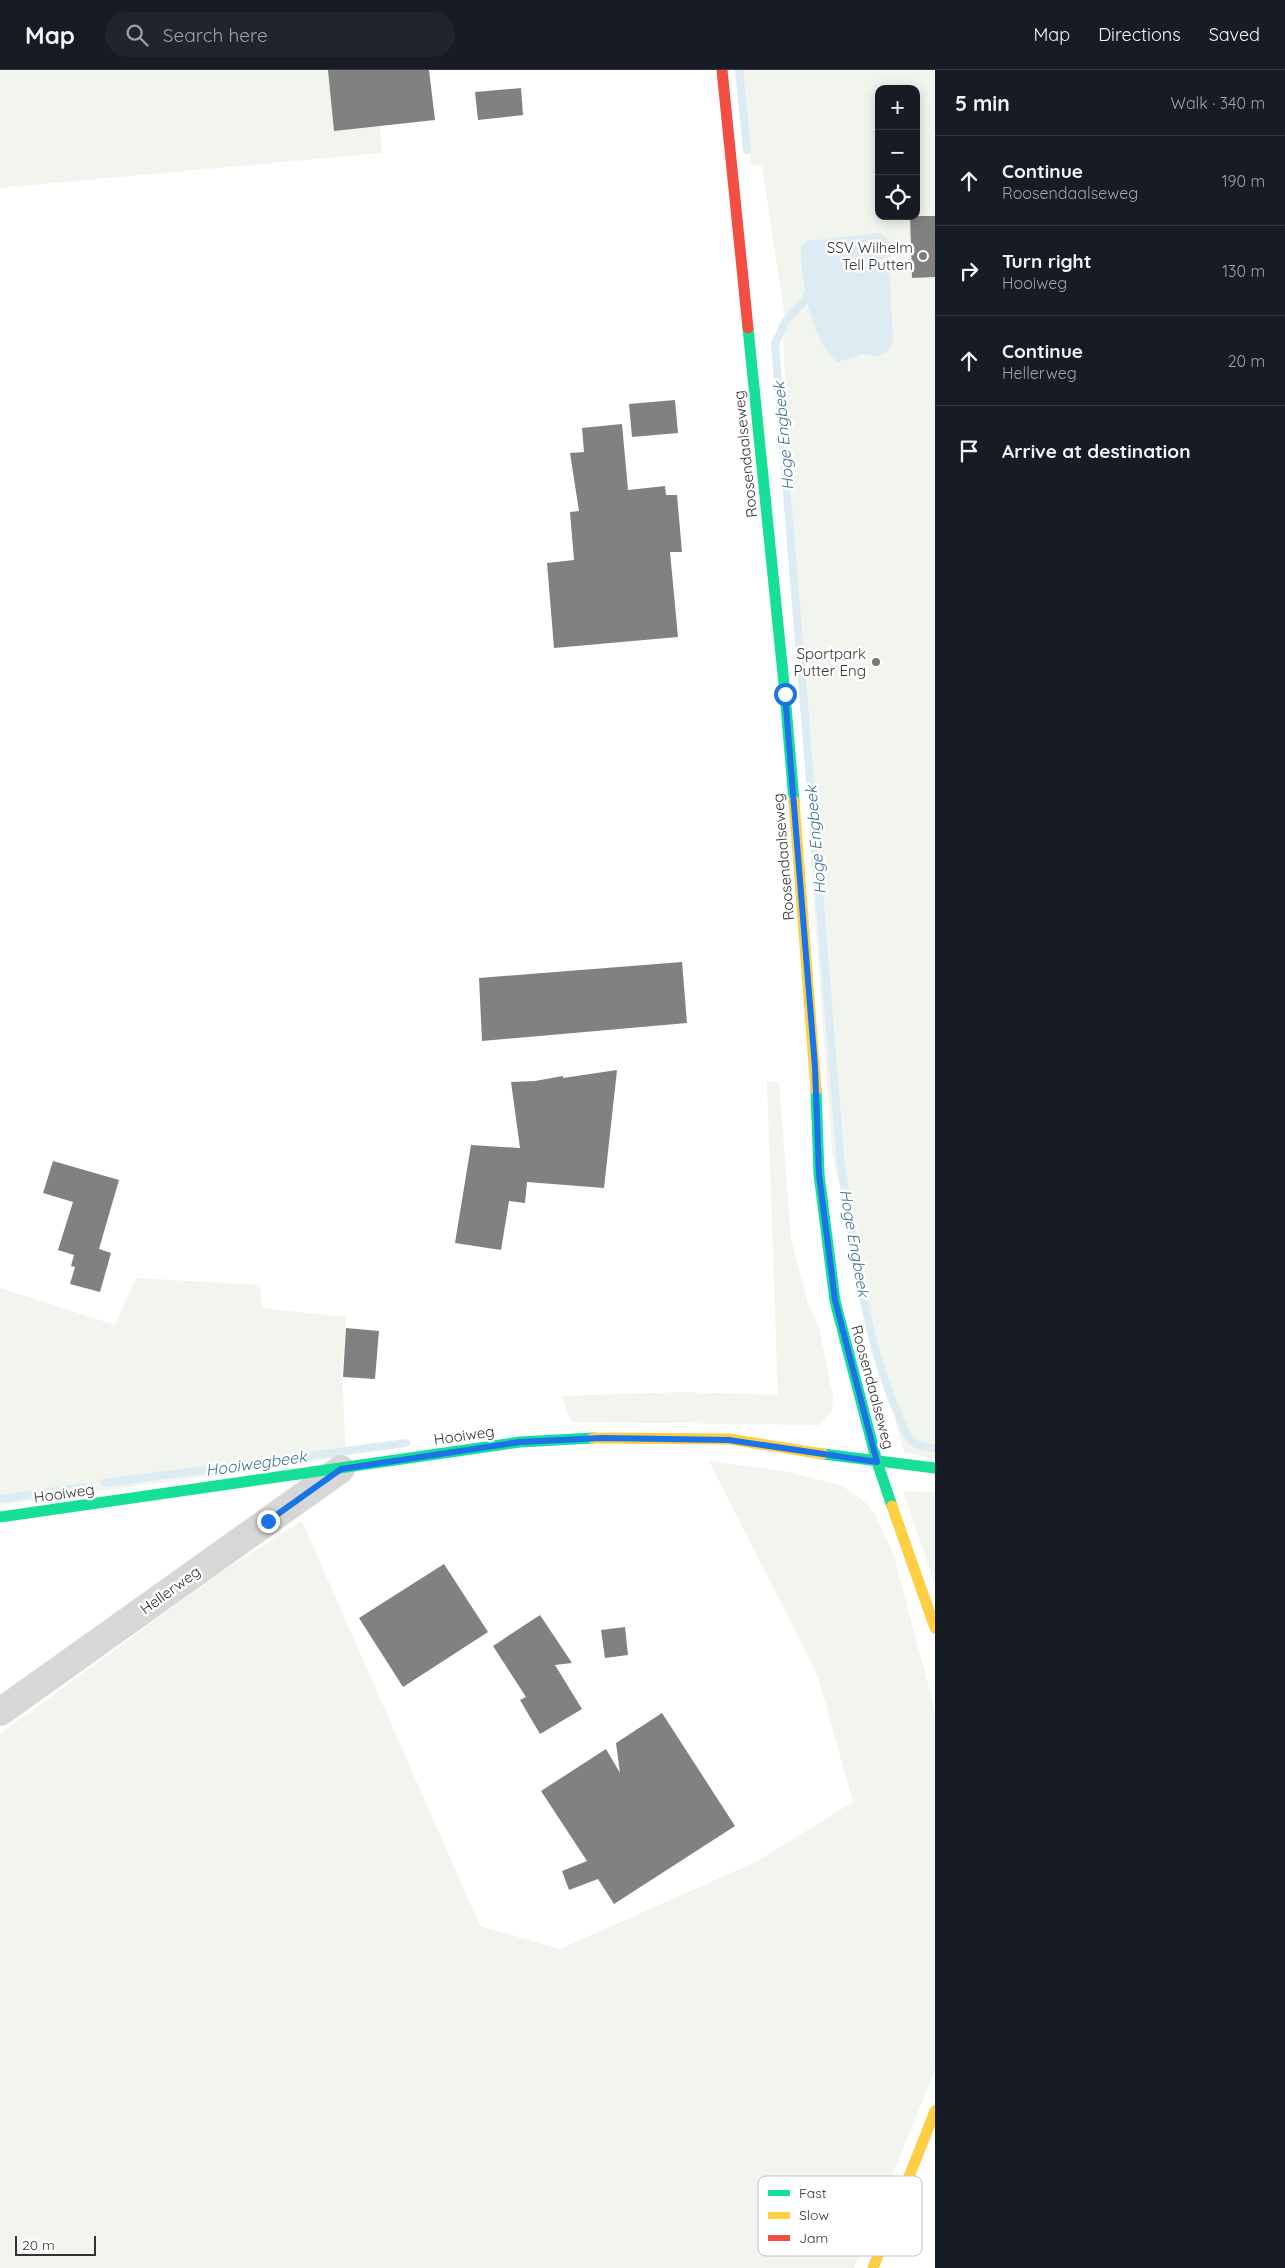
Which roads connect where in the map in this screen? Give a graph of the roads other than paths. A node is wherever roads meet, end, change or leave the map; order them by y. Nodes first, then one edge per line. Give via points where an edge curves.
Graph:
1 (722, 70) edge
2 (877, 1462) junction
3 (935, 1468) edge
4 (341, 1469) junction
5 (0, 1517) edge
6 (935, 1628) edge
7 (0, 1712) edge
8 (935, 2111) edge
9 (909, 2176) edge
10 (878, 2256) edge
11 (873, 2268) edge

1 - 2 street, Roosendaalseweg via 785,694 815,1067 819,1174 835,1300
2 - 3 street, Hooiweg
2 - 4 street, Hooiweg via 729,1440 601,1438 520,1442
2 - 6 street, Roosendaalseweg
4 - 5 street, Hooiweg
4 - 7 street, Hellerweg
8 - 9 street
10 - 11 street

